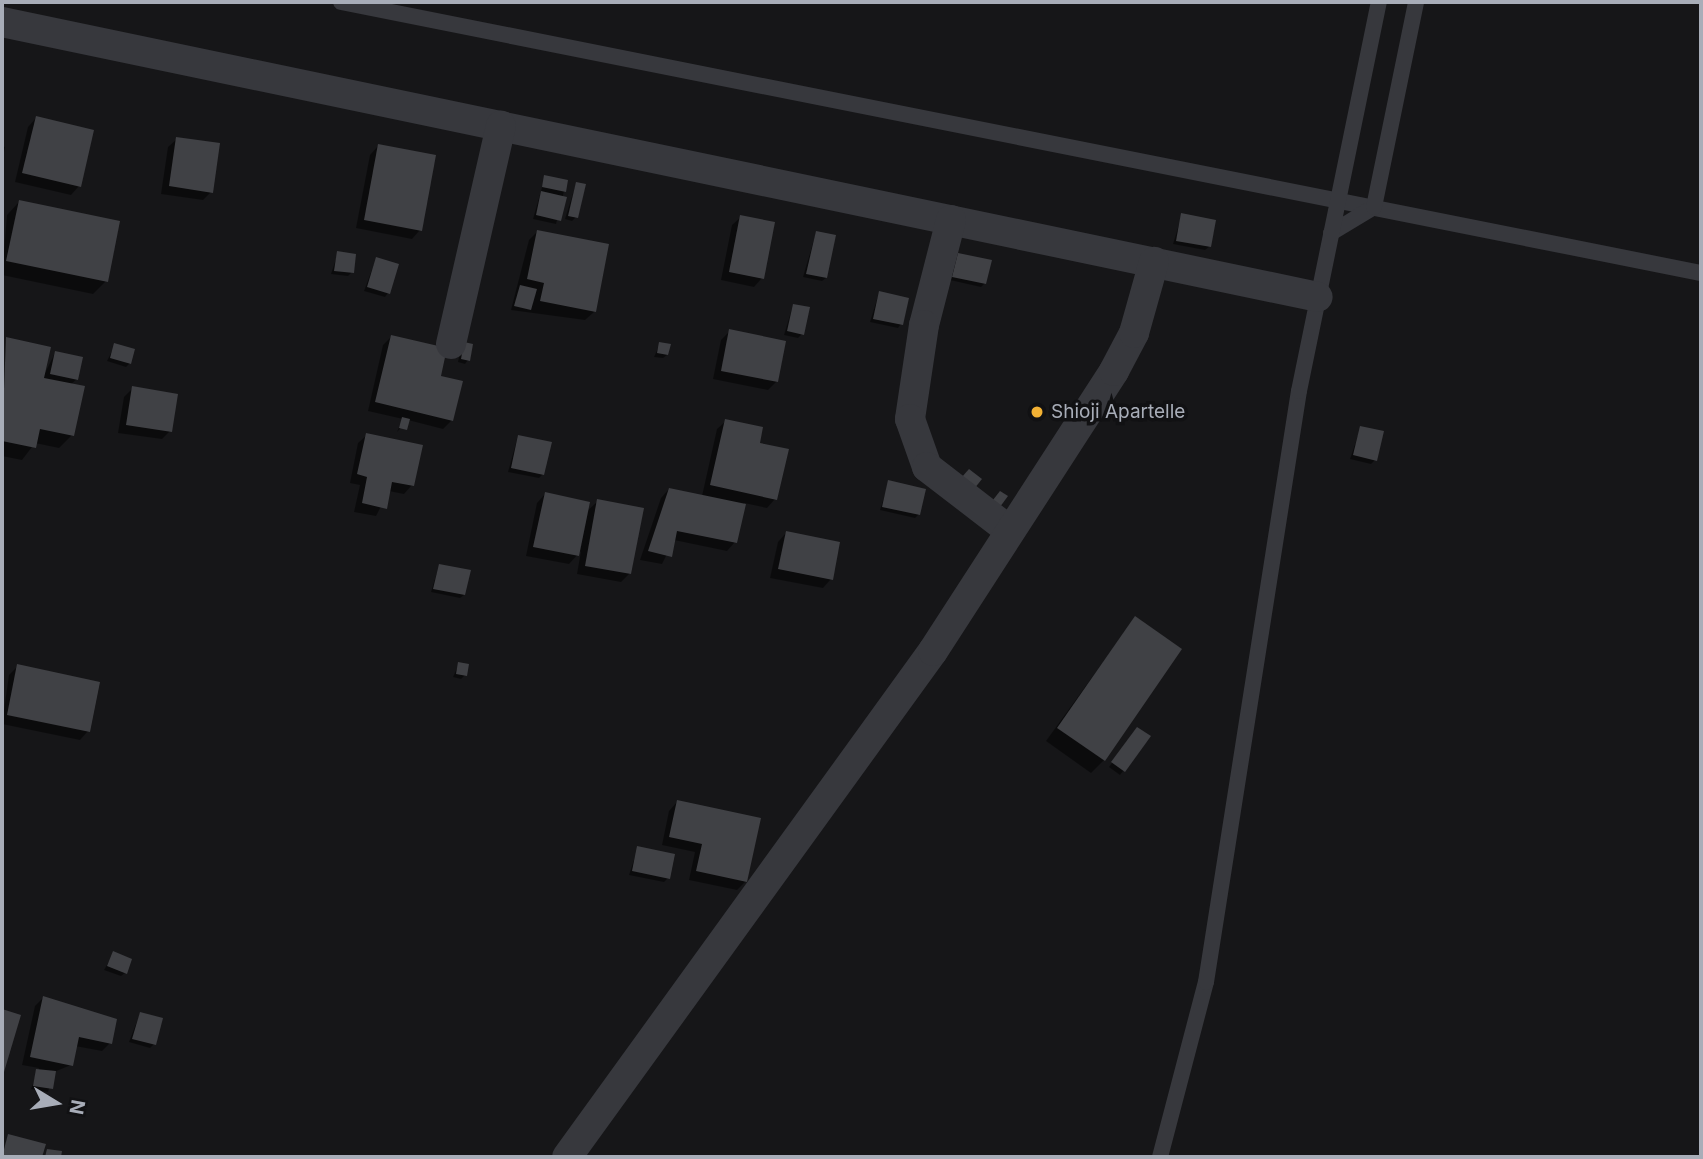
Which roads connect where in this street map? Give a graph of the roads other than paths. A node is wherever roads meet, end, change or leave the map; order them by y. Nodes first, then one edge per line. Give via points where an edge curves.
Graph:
1 (341, 2) edge
2 (1379, 2) edge
3 (1416, 2) edge
4 (2, 22) edge
5 (501, 126) junction
6 (1339, 200) junction
7 (1374, 207) junction
8 (951, 220) junction
9 (1331, 233) junction
10 (1154, 262) junction
11 (1701, 273) edge
12 (1318, 297) junction
13 (451, 344) dead end
14 (1010, 531) junction
15 (567, 1157) edge
16 (1160, 1157) edge

1 - 6 lane
2 - 6 lane
3 - 7 lane
4 - 5 street
5 - 8 street
5 - 13 street
6 - 7 lane
6 - 9 lane
7 - 9 lane
7 - 11 lane
8 - 10 street
8 - 14 street via 924,325 910,419 927,467
9 - 12 lane
10 - 12 street
10 - 14 street via 1134,333 1114,371
12 - 16 lane via 1206,982
14 - 15 street via 848,773

